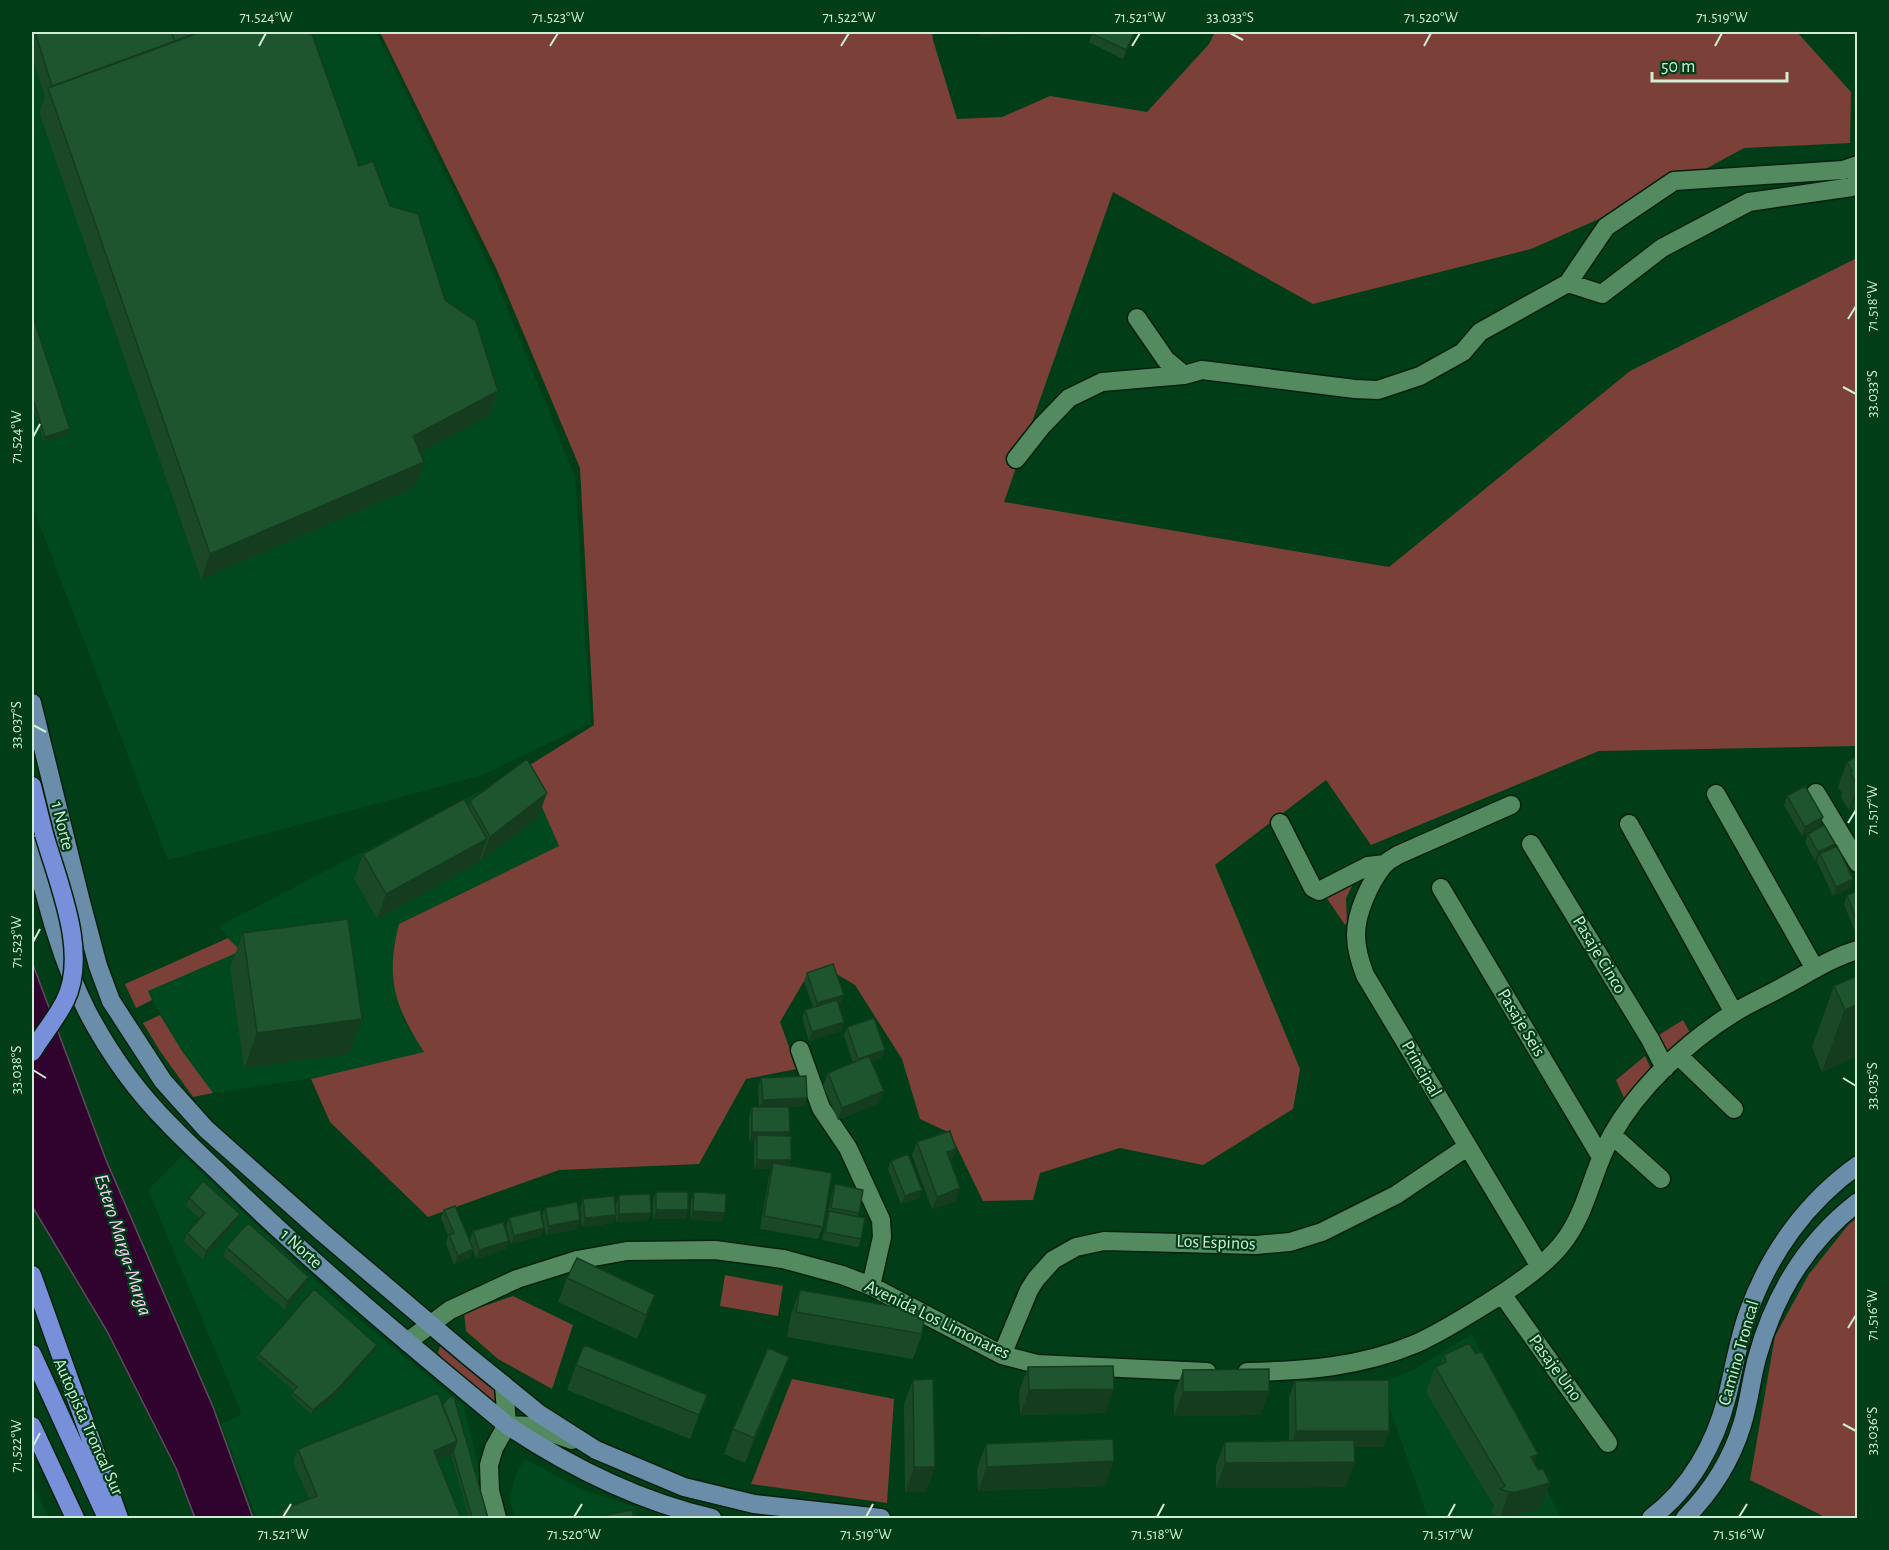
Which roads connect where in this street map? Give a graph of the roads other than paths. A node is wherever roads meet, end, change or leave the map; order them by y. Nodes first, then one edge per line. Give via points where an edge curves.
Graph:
1 (1857, 165) edge
2 (1857, 180) edge
3 (1568, 283) junction
4 (1137, 318) dead end
5 (1184, 375) junction
6 (1016, 459) dead end
7 (32, 704) edge
8 (32, 786) edge
9 (1816, 793) dead end
10 (1716, 794) dead end
11 (1512, 805) dead end
12 (1280, 823) dead end
13 (1629, 824) dead end
14 (38, 839) edge
15 (1531, 844) dead end
16 (1857, 863) edge
17 (1385, 864) junction
18 (1441, 888) dead end
19 (1857, 950) edge
20 (1815, 969) junction
21 (1734, 1013) junction
22 (800, 1050) dead end
23 (32, 1052) edge
24 (1679, 1056) junction
25 (1665, 1068) junction
26 (1734, 1109) dead end
27 (1612, 1135) junction
28 (1467, 1147) junction
29 (1601, 1157) junction
30 (1857, 1166) edge
31 (1661, 1179) dead end
32 (1857, 1202) edge
33 (1539, 1265) junction
34 (32, 1275) edge
35 (871, 1286) junction
36 (1502, 1294) junction
37 (430, 1323) junction
38 (407, 1341) junction
39 (32, 1354) edge
40 (1002, 1355) junction
41 (504, 1385) junction
42 (507, 1425) junction
43 (32, 1426) edge
44 (1608, 1443) dead end
45 (596, 1450) junction
46 (75, 1518) edge
47 (106, 1518) edge
48 (119, 1518) edge
49 (497, 1518) edge
50 (712, 1518) edge
51 (881, 1518) edge
52 (1651, 1518) edge
53 (1685, 1518) edge

1 - 3 street via 1843,170 1674,181 1606,227
2 - 3 street via 1852,187 1749,202 1662,248 1602,294
3 - 5 street via 1480,332 1463,352 1420,376 1378,390 1202,370
4 - 5 street via 1166,360
5 - 6 street via 1102,382 1070,398
7 - 37 main road, 1 Norte via 98,966 124,1024 163,1081 206,1129
8 - 14 highway
9 - 16 street
10 - 20 street
11 - 17 street, Principal
12 - 17 street, Principal via 1313,888 1319,891 1368,866
13 - 21 street
14 - 23 highway, bridge via 73,936 75,962 65,1002
14 - 38 main road, 1 Norte via 49,910 71,975 116,1058 168,1124
15 - 25 street, Pasaje Cinco
17 - 28 street, Principal via 1361,910 1356,933 1359,959
18 - 29 street, Pasaje Seis
19 - 20 street, Avenida Los Limonares
20 - 21 street, Avenida Los Limonares
21 - 24 street, Avenida Los Limonares
22 - 35 street via 821,1108 848,1148 881,1220 882,1237
24 - 25 street, Avenida Los Limonares
24 - 26 street
25 - 27 street, Avenida Los Limonares via 1640,1094
27 - 29 street, Avenida Los Limonares
27 - 31 street
28 - 33 street, Principal
28 - 40 street, Los Espinos via 1396,1195 1322,1232 1290,1242 1257,1245 1104,1240 1076,1247 1053,1260 1036,1279
29 - 33 street, Avenida Los Limonares via 1572,1229
30 - 52 main road, Camino Troncal via 1806,1212 1775,1254 1748,1313 1726,1399 1707,1451 1686,1484
32 - 53 main road, Camino Troncal via 1812,1245 1785,1286 1761,1346 1736,1443 1710,1489
33 - 36 street, Avenida Los Limonares
34 - 48 highway
35 - 37 street, Avenida Los Limonares via 813,1266 752,1254 681,1249 627,1251 577,1260 517,1279
35 - 40 street, Avenida Los Limonares
36 - 40 street, Avenida Los Limonares via 1416,1343 1364,1361 1311,1370 1123,1369 1037,1364
36 - 44 street, Pasaje Uno
37 - 38 street, Avenida Los Limonares
37 - 41 main road, 1 Norte
38 - 42 main road, 1 Norte
39 - 47 highway, Autopista Troncal Sur
41 - 42 street
41 - 45 main road, 1 Norte via 538,1413
42 - 45 street via 532,1426
42 - 49 street via 489,1465
42 - 50 main road, 1 Norte via 598,1478
43 - 46 highway
45 - 51 main road via 684,1487 754,1504

